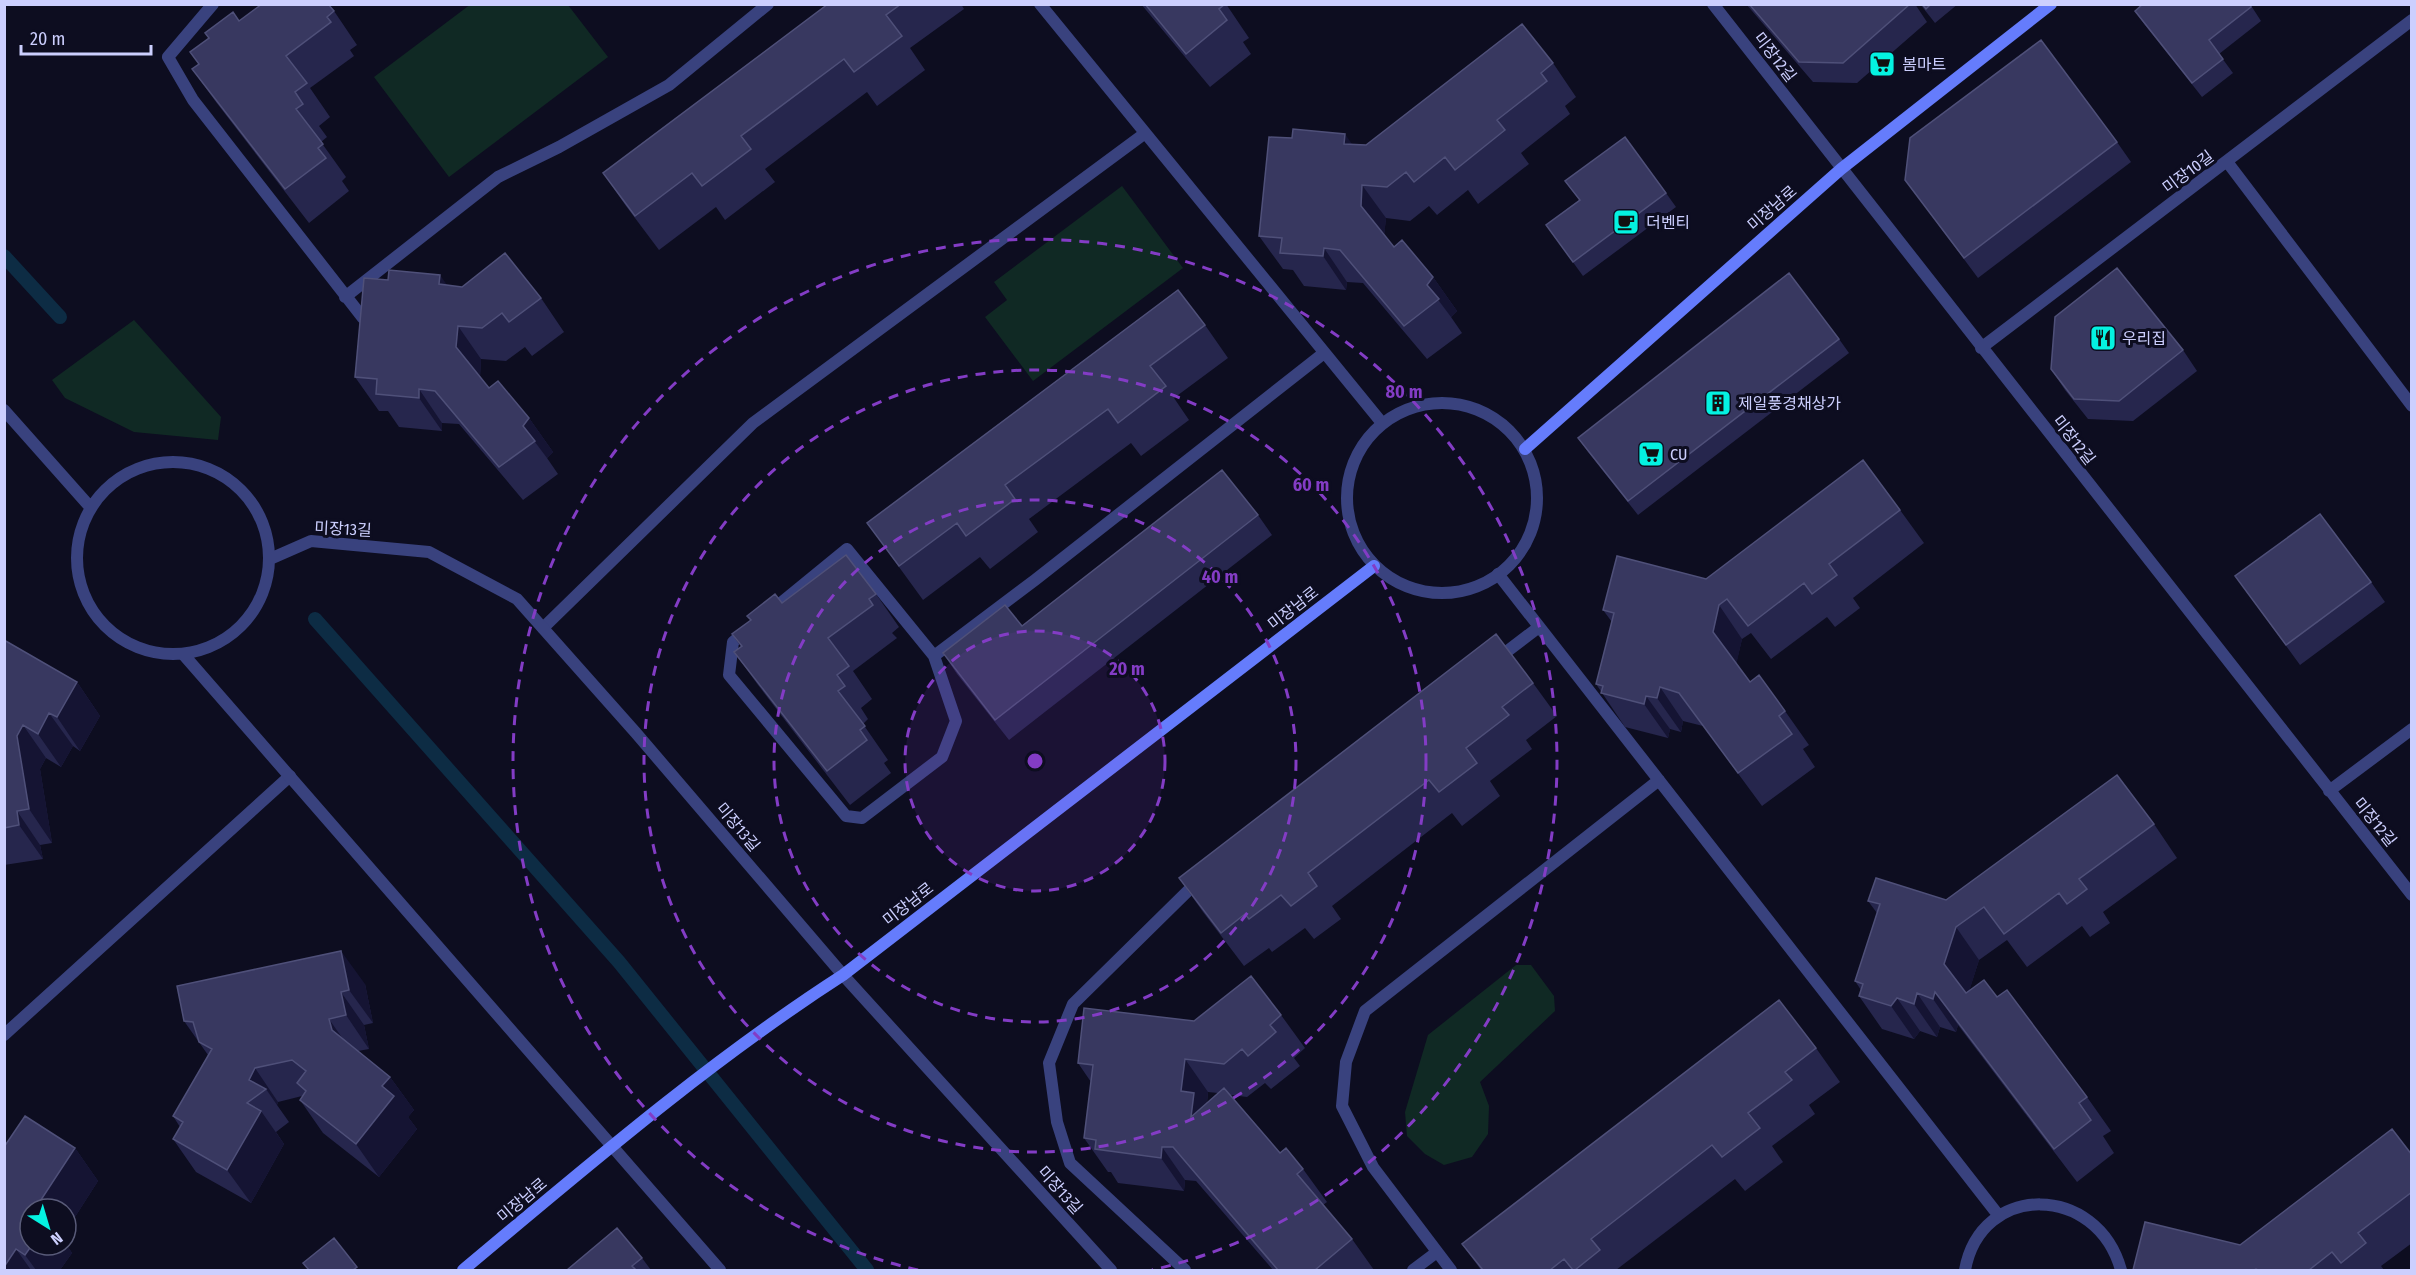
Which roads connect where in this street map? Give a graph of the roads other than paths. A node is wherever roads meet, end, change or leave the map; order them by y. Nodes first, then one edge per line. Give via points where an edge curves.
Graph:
1 (213, 4) edge
2 (768, 4) edge
3 (1040, 4) edge
4 (1713, 4) edge
5 (2051, 4) edge
6 (2412, 20) edge
7 (1144, 134) junction
8 (2228, 163) junction
9 (1841, 169) junction
10 (345, 297) junction
11 (363, 318) edge
12 (1982, 348) junction
13 (1324, 353) junction
14 (2412, 406) edge
15 (4, 410) edge
16 (1382, 423) junction
17 (1525, 449) junction
18 (91, 508) junction
19 (270, 559) junction
20 (1374, 566) junction
21 (1498, 574) junction
22 (1539, 627) junction
23 (543, 628) junction
24 (183, 654) junction
25 (934, 656) junction
26 (1485, 669) edge
27 (2412, 729) edge
28 (290, 776) junction
29 (1659, 780) junction
30 (2329, 791) junction
31 (1209, 869) edge
32 (2412, 895) edge
33 (843, 975) junction
34 (4, 1035) edge
35 (612, 1145) junction
36 (1999, 1216) junction
37 (1437, 1252) junction
38 (463, 1270) edge
39 (720, 1270) edge
40 (1112, 1270) edge
41 (1185, 1270) edge
42 (1413, 1270) edge
43 (1451, 1270) edge
44 (1965, 1270) edge
45 (2121, 1270) edge

1 - 10 street via 168,57 193,100
2 - 10 street via 669,85 498,177
3 - 7 street
4 - 9 street, 미장12길
5 - 9 street, 미장남로
6 - 8 street, 미장10길
7 - 13 street
7 - 23 street via 753,423
8 - 12 street, 미장10길
8 - 14 street
9 - 12 street, 미장12길
9 - 17 street, 미장남로
10 - 11 street
12 - 30 street, 미장12길
13 - 16 street
13 - 25 street
15 - 18 street
16 - 17 street via 1407,408 1441,402 1474,407 1503,424
16 - 20 street via 1359,448 1345,493 1349,527
17 - 21 street via 1533,466 1538,499 1532,533 1515,561
18 - 19 street via 113,483 139,468 172,462 206,467 235,483 256,508 265,526
18 - 24 street via 77,553 81,587 96,617 120,639 149,652
19 - 23 street, 미장13길 via 310,541 429,552 517,599
19 - 24 street via 263,593 246,621 215,645
20 - 21 street via 1389,580 1418,592 1452,594 1484,585
20 - 33 street, 미장남로
21 - 22 street
22 - 26 street
22 - 29 street
23 - 33 street, 미장13길
24 - 28 street
25 - 25 street via 847,549 733,642 729,675 846,816 862,818 942,757 956,721
27 - 30 street
28 - 34 street
28 - 35 street
29 - 36 street
29 - 37 street via 1365,1011 1346,1062 1342,1106 1373,1167
30 - 32 street, 미장12길
31 - 41 street via 1073,1004 1048,1063 1057,1122 1070,1163
33 - 35 street, 미장남로 via 794,1007
33 - 40 street, 미장13길
35 - 38 street, 미장남로
35 - 39 street
36 - 44 street via 1980,1234
36 - 45 street via 2023,1206 2049,1204 2074,1210 2096,1225 2112,1245
37 - 42 street
37 - 43 street

